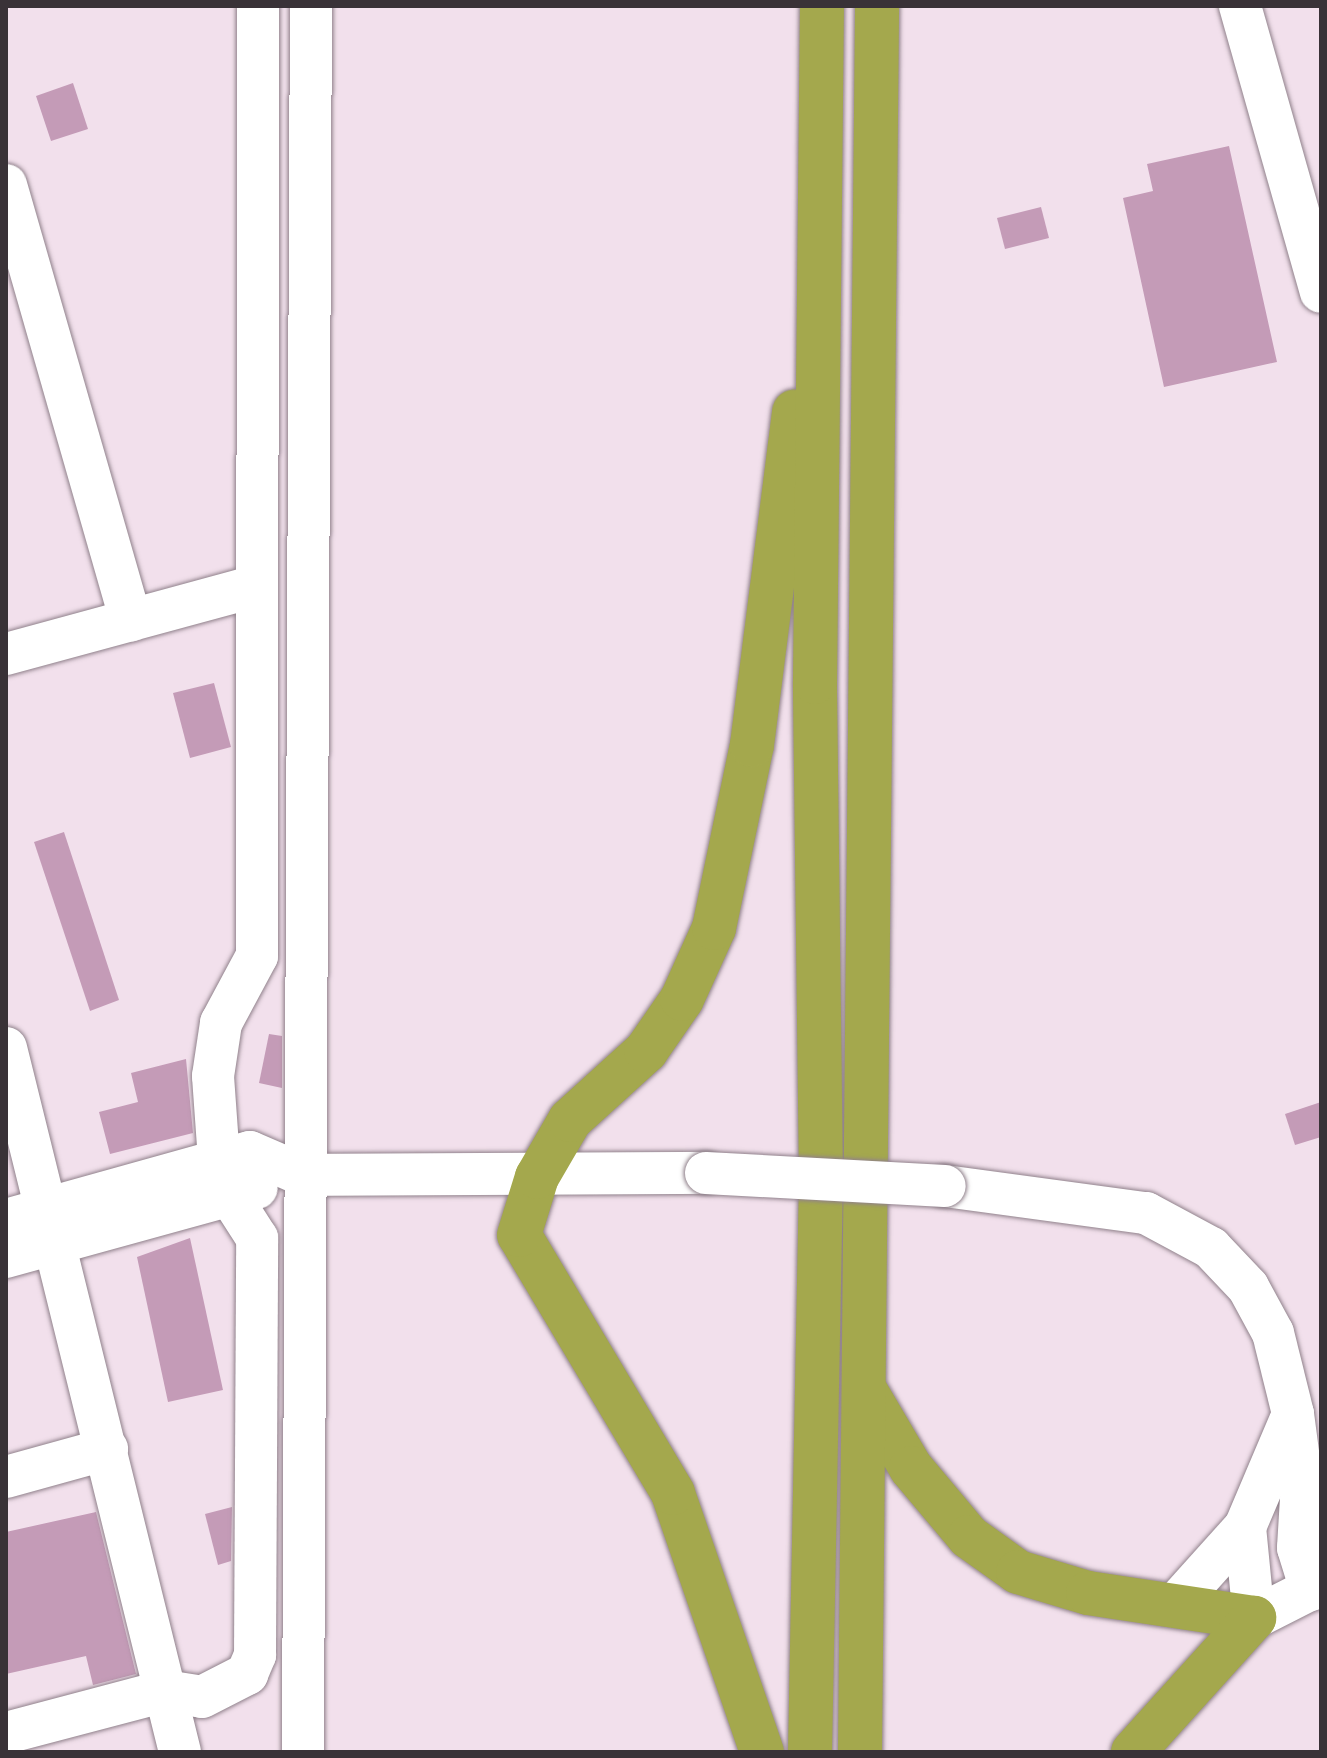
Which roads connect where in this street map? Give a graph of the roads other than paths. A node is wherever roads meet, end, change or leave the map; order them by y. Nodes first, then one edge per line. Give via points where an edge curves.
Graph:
1 (258, 6) edge
2 (311, 6) edge
3 (822, 6) edge
4 (877, 6) edge
5 (1240, 6) edge
6 (6, 185) edge
7 (820, 203) junction
8 (1321, 292) edge
9 (253, 587) junction
10 (131, 620) junction
11 (6, 654) edge
12 (6, 1048) edge
13 (290, 1172) junction
14 (537, 1177) junction
15 (224, 1178) junction
16 (6, 1220) edge
17 (53, 1226) junction
18 (6, 1257) edge
19 (865, 1390) junction
20 (1293, 1414) junction
21 (107, 1449) junction
22 (6, 1477) edge
23 (1245, 1527) junction
24 (1316, 1587) edge
25 (1174, 1606) junction
26 (1254, 1618) junction
27 (165, 1691) junction
28 (6, 1733) edge
29 (180, 1752) edge
30 (303, 1752) edge
31 (762, 1752) edge
32 (810, 1752) edge
33 (860, 1752) edge
34 (1133, 1752) edge

1 - 9 street
2 - 13 street
3 - 7 highway
4 - 19 highway
5 - 8 street
6 - 10 street
7 - 14 highway via 752,745 714,928 682,999 646,1051 570,1120
7 - 32 highway via 821,1181
9 - 10 street
9 - 15 street via 257,956 214,1051
10 - 11 street
12 - 17 street
13 - 14 street
13 - 15 street via 258,1188
13 - 30 street
14 - 20 street, bridge via 706,1173 945,1186 1110,1207 1180,1227 1248,1287 1273,1333
14 - 31 highway via 519,1235 673,1493
15 - 17 street
15 - 27 street via 257,1238 255,1655 247,1674 225,1688 202,1697
16 - 17 street
17 - 18 street
17 - 21 street
19 - 25 highway via 911,1468 969,1537 1018,1572
19 - 33 highway
20 - 23 street
20 - 24 street via 1302,1482 1298,1548
21 - 22 street
21 - 27 street
23 - 25 street
23 - 26 street
24 - 26 street
25 - 26 highway
26 - 34 highway
27 - 28 street
27 - 29 street

